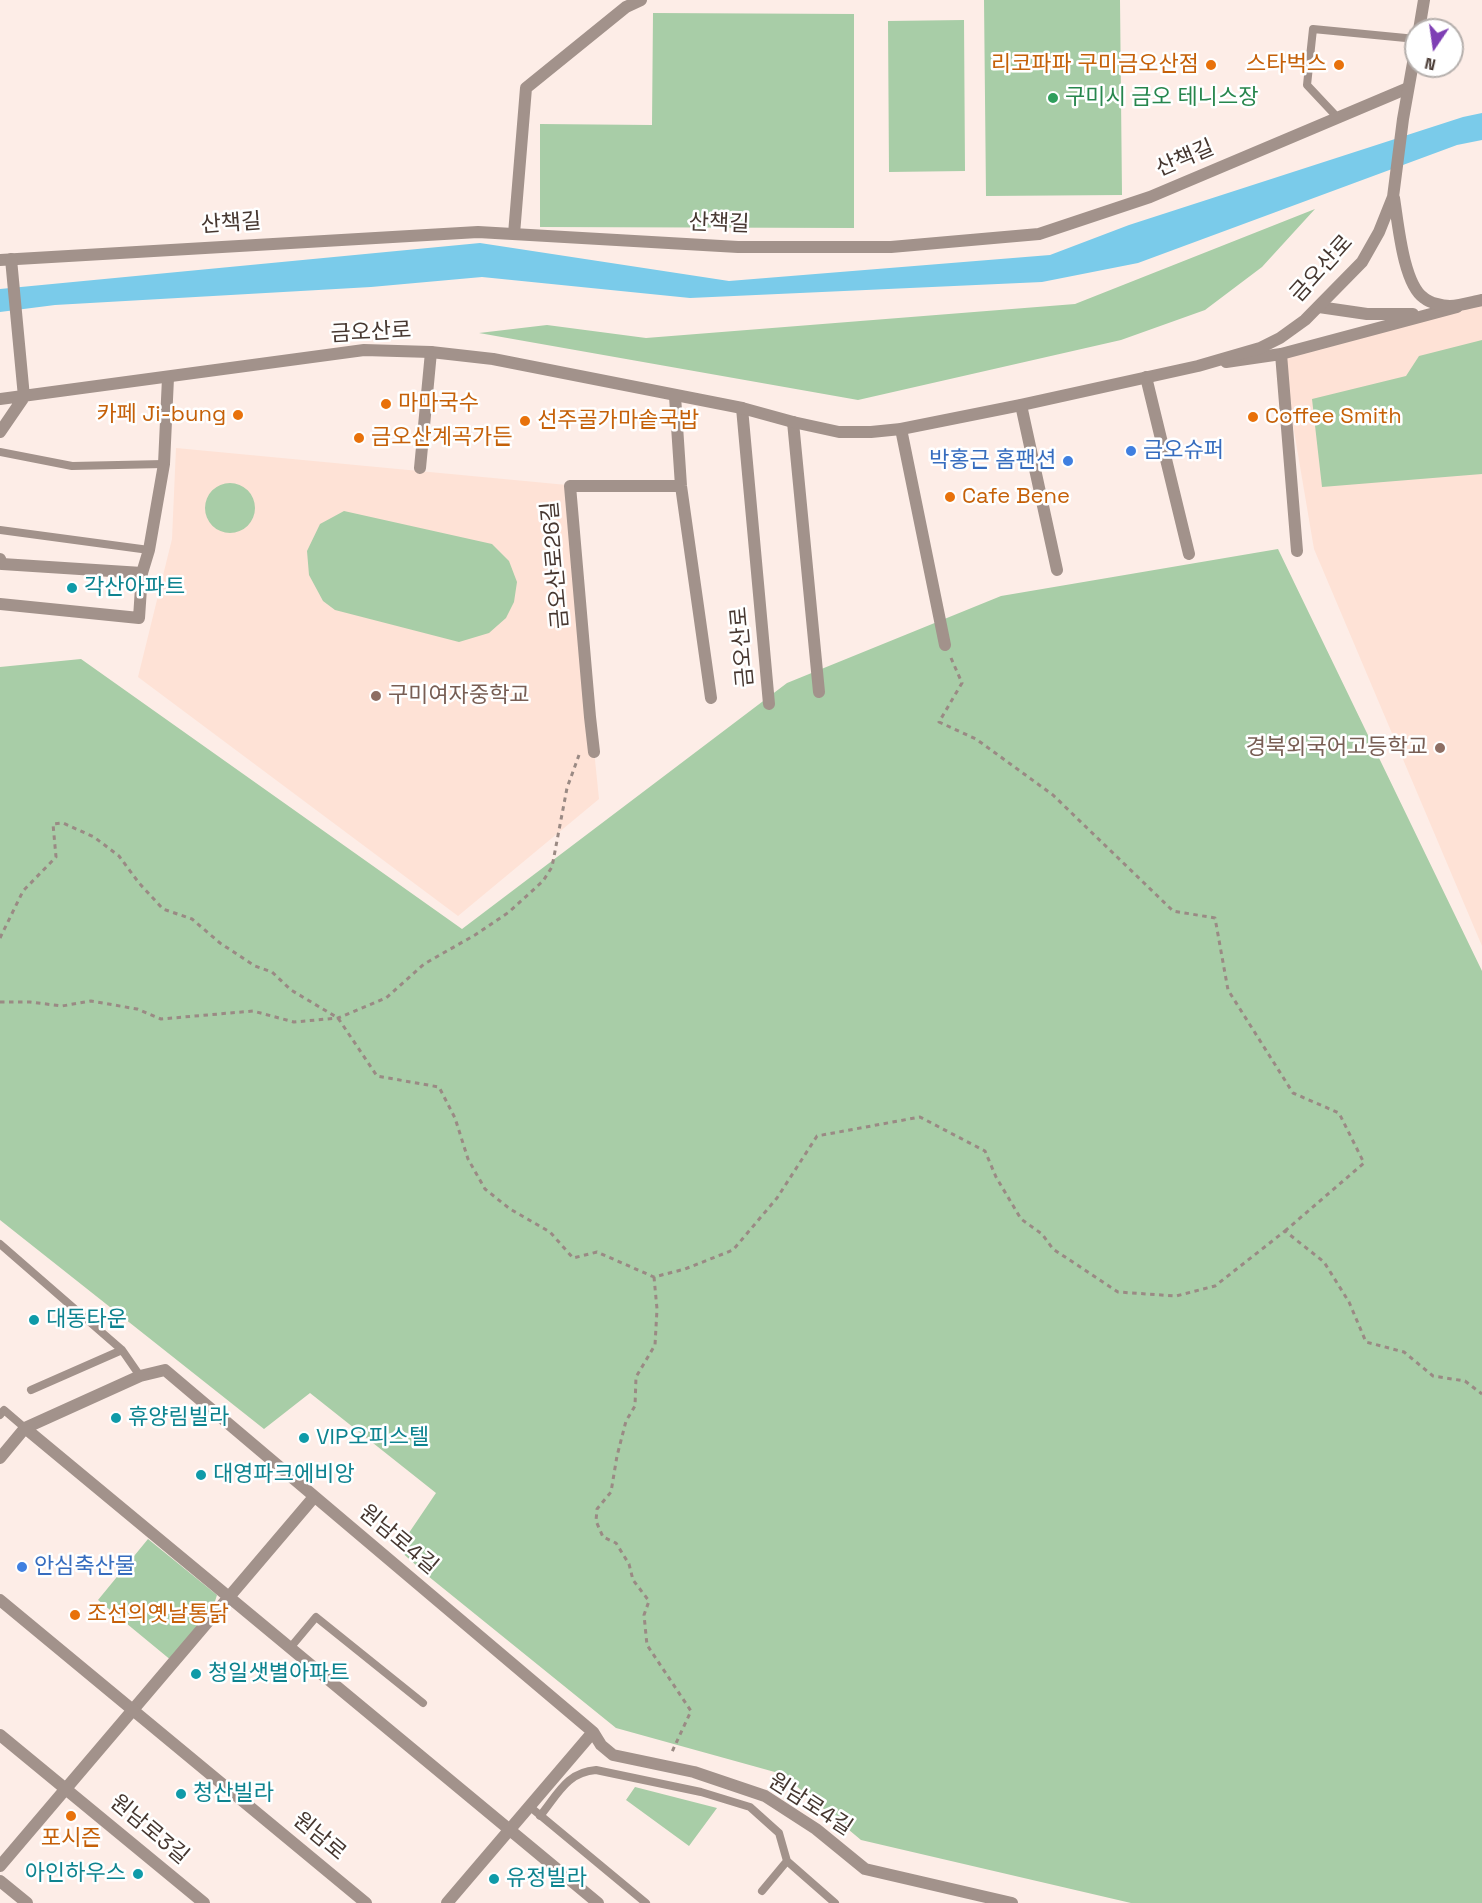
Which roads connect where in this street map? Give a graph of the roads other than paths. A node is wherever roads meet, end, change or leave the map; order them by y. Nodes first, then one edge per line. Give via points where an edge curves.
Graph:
1 (641, 0) edge
2 (1424, 0) edge
3 (1421, 18) edge
4 (1404, 38) edge
5 (1410, 78) edge
6 (1408, 88) junction
7 (1338, 118) junction
8 (1394, 197) junction
9 (514, 234) junction
10 (6, 259) edge
11 (1482, 300) edge
12 (1319, 307) junction
13 (1449, 310) junction
14 (431, 352) junction
15 (1281, 354) junction
16 (1198, 366) junction
17 (1146, 377) junction
18 (168, 378) junction
19 (675, 396) junction
20 (24, 397) junction
21 (0, 399) edge
22 (1021, 405) junction
23 (742, 408) junction
24 (793, 422) junction
25 (901, 429) junction
26 (0, 432) edge
27 (0, 452) edge
28 (164, 464) junction
29 (420, 468) dead end
30 (681, 486) junction
31 (0, 531) edge
32 (149, 549) junction
33 (1297, 551) dead end
34 (1189, 554) dead end
35 (0, 558) edge
36 (1057, 570) dead end
37 (142, 573) junction
38 (0, 604) edge
39 (945, 645) road end
40 (819, 692) dead end
41 (711, 698) dead end
42 (769, 704) dead end
43 (594, 752) dead end
44 (0, 1244) edge
45 (122, 1350) junction
46 (140, 1376) junction
47 (31, 1390) dead end
48 (0, 1415) edge
49 (25, 1428) junction
50 (0, 1458) edge
51 (314, 1497) junction
52 (229, 1597) junction
53 (0, 1600) edge
54 (290, 1648) junction
55 (423, 1703) dead end
56 (134, 1711) junction
57 (593, 1732) junction
58 (0, 1735) edge
59 (67, 1789) junction
60 (529, 1806) junction
61 (540, 1816) junction
62 (509, 1829) junction
63 (787, 1861) junction
64 (0, 1866) edge
65 (0, 1881) edge
66 (762, 1891) dead end
67 (27, 1903) edge
68 (204, 1903) edge
69 (366, 1903) edge
70 (447, 1903) edge
71 (598, 1903) edge
72 (646, 1903) edge
73 (835, 1903) edge
74 (1012, 1903) edge

1 - 9 street via 626,7 526,88
2 - 3 street
4 - 7 lane via 1313,29 1307,85
5 - 6 street, 금오산로
6 - 7 street, 산책길
6 - 8 street, 금오산로
7 - 9 street, 산책길 via 1150,197 1039,234 891,247 738,247
8 - 11 street via 1406,264 1418,292 1429,301 1450,306
8 - 12 street, 금오산로 via 1362,262
9 - 10 street, 산책길 via 478,232
10 - 20 street
11 - 13 street
12 - 13 street via 1385,315
12 - 16 street, 금오산로 via 1280,338 1260,348
13 - 15 street
14 - 18 street, 금오산로 via 364,350
14 - 19 street, 금오산로 via 494,359
14 - 29 street
15 - 16 street
15 - 33 street
16 - 17 street, 금오산로
17 - 22 street, 금오산로
17 - 34 street
18 - 20 street, 금오산로
18 - 28 street
19 - 23 street, 금오산로
19 - 30 street
20 - 21 street, 금오산로
20 - 26 street
22 - 25 street, 금오산로
22 - 36 street
23 - 24 street, 금오산로
23 - 42 street, 금오산로
24 - 25 street, 금오산로 via 839,432
24 - 40 street
25 - 39 street
27 - 28 lane via 72,466
28 - 32 street
30 - 41 street
30 - 43 street, 금오산로26길 via 570,486
31 - 32 lane
32 - 37 street
35 - 37 street via 2,564
37 - 38 street via 139,618
44 - 45 lane
45 - 46 lane
45 - 47 lane
46 - 49 street, 원남로4길
46 - 51 street, 원남로4길 via 165,1370
48 - 49 lane via 4,1410
49 - 50 street, 원남로4길
49 - 52 street
51 - 52 street
51 - 57 street, 원남로4길
52 - 54 street
52 - 56 street
53 - 56 street, 원남로
54 - 55 lane via 316,1617
54 - 62 street
56 - 59 street
56 - 69 street, 원남로
57 - 60 street
57 - 74 street, 원남로4길 via 613,1755 694,1772 765,1796 816,1829 865,1869
58 - 59 street, 원남로3길
59 - 64 street
59 - 68 street, 원남로3길
60 - 61 lane
60 - 62 street
61 - 63 lane via 572,1777 597,1770 701,1792 750,1808 779,1833
61 - 72 lane
62 - 70 street
62 - 71 street
63 - 66 lane
63 - 73 lane
65 - 67 street

